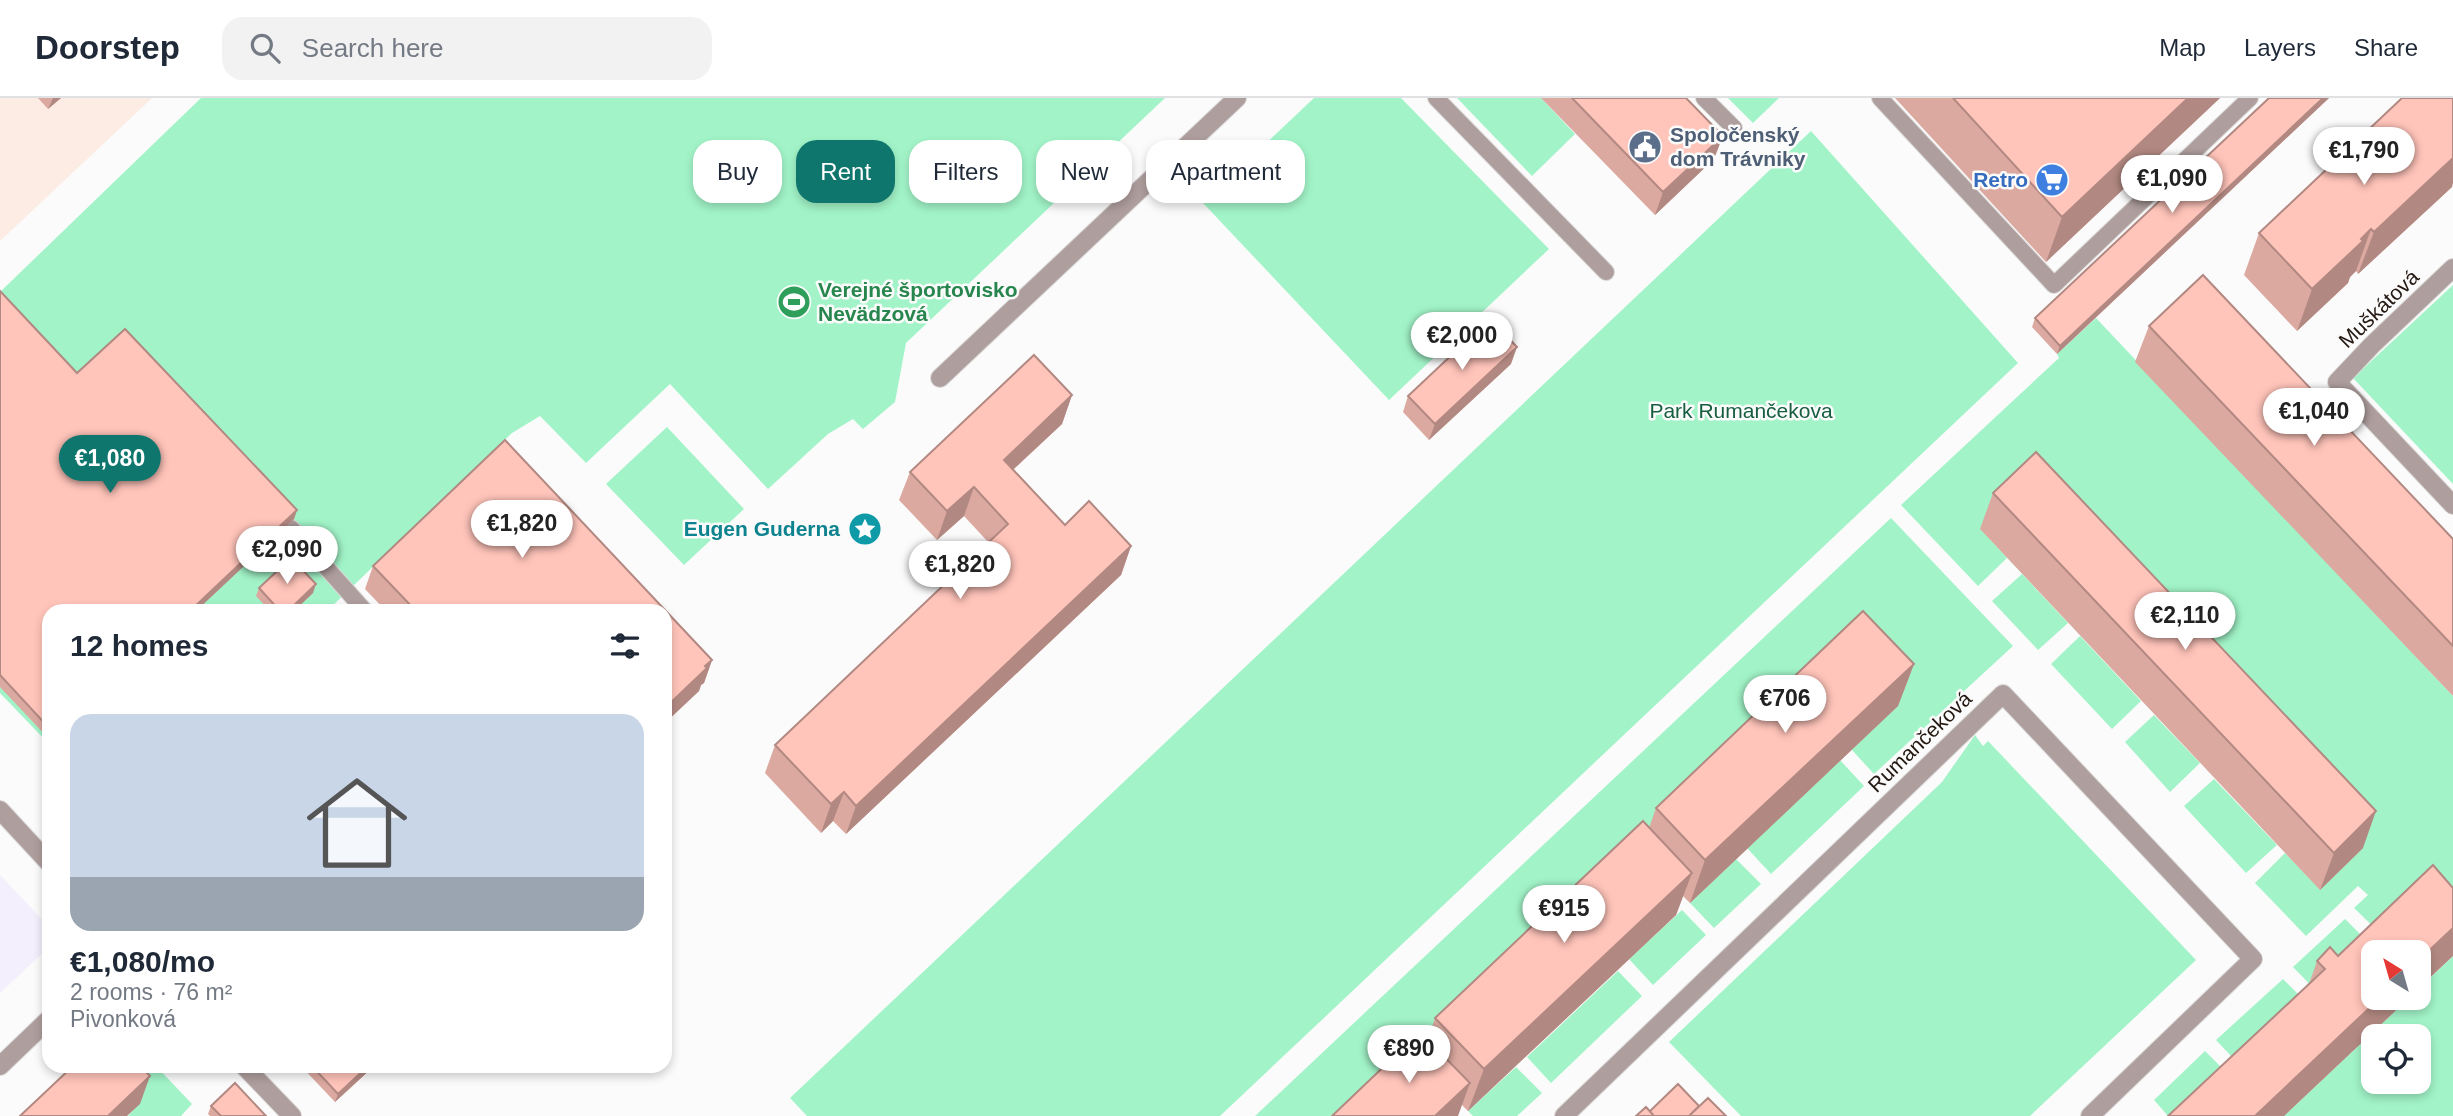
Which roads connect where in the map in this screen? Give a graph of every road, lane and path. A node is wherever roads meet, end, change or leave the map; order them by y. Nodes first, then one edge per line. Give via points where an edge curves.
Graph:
1 (1237, 98) edge
2 (1436, 98) edge
3 (1704, 98) edge
4 (1880, 98) edge
5 (2250, 98) edge
6 (1734, 128) dead end
7 (2453, 268) edge
8 (1606, 272) dead end
9 (940, 377) dead end
10 (2453, 505) edge
11 (291, 528) edge
12 (359, 604) edge
13 (0, 810) edge
14 (42, 855) edge
15 (42, 1026) edge
16 (0, 1066) edge
17 (250, 1073) edge
18 (292, 1116) edge
19 (1564, 1116) edge
20 (2090, 1116) edge

1 - 9 street
2 - 8 lane
3 - 6 lane
4 - 5 lane via 1968,182 2054,285
7 - 10 street, Muškátová via 2337,382
11 - 12 lane
13 - 14 street
15 - 16 street
17 - 18 street
19 - 20 street, Rumančeková via 2003,694 2253,959

